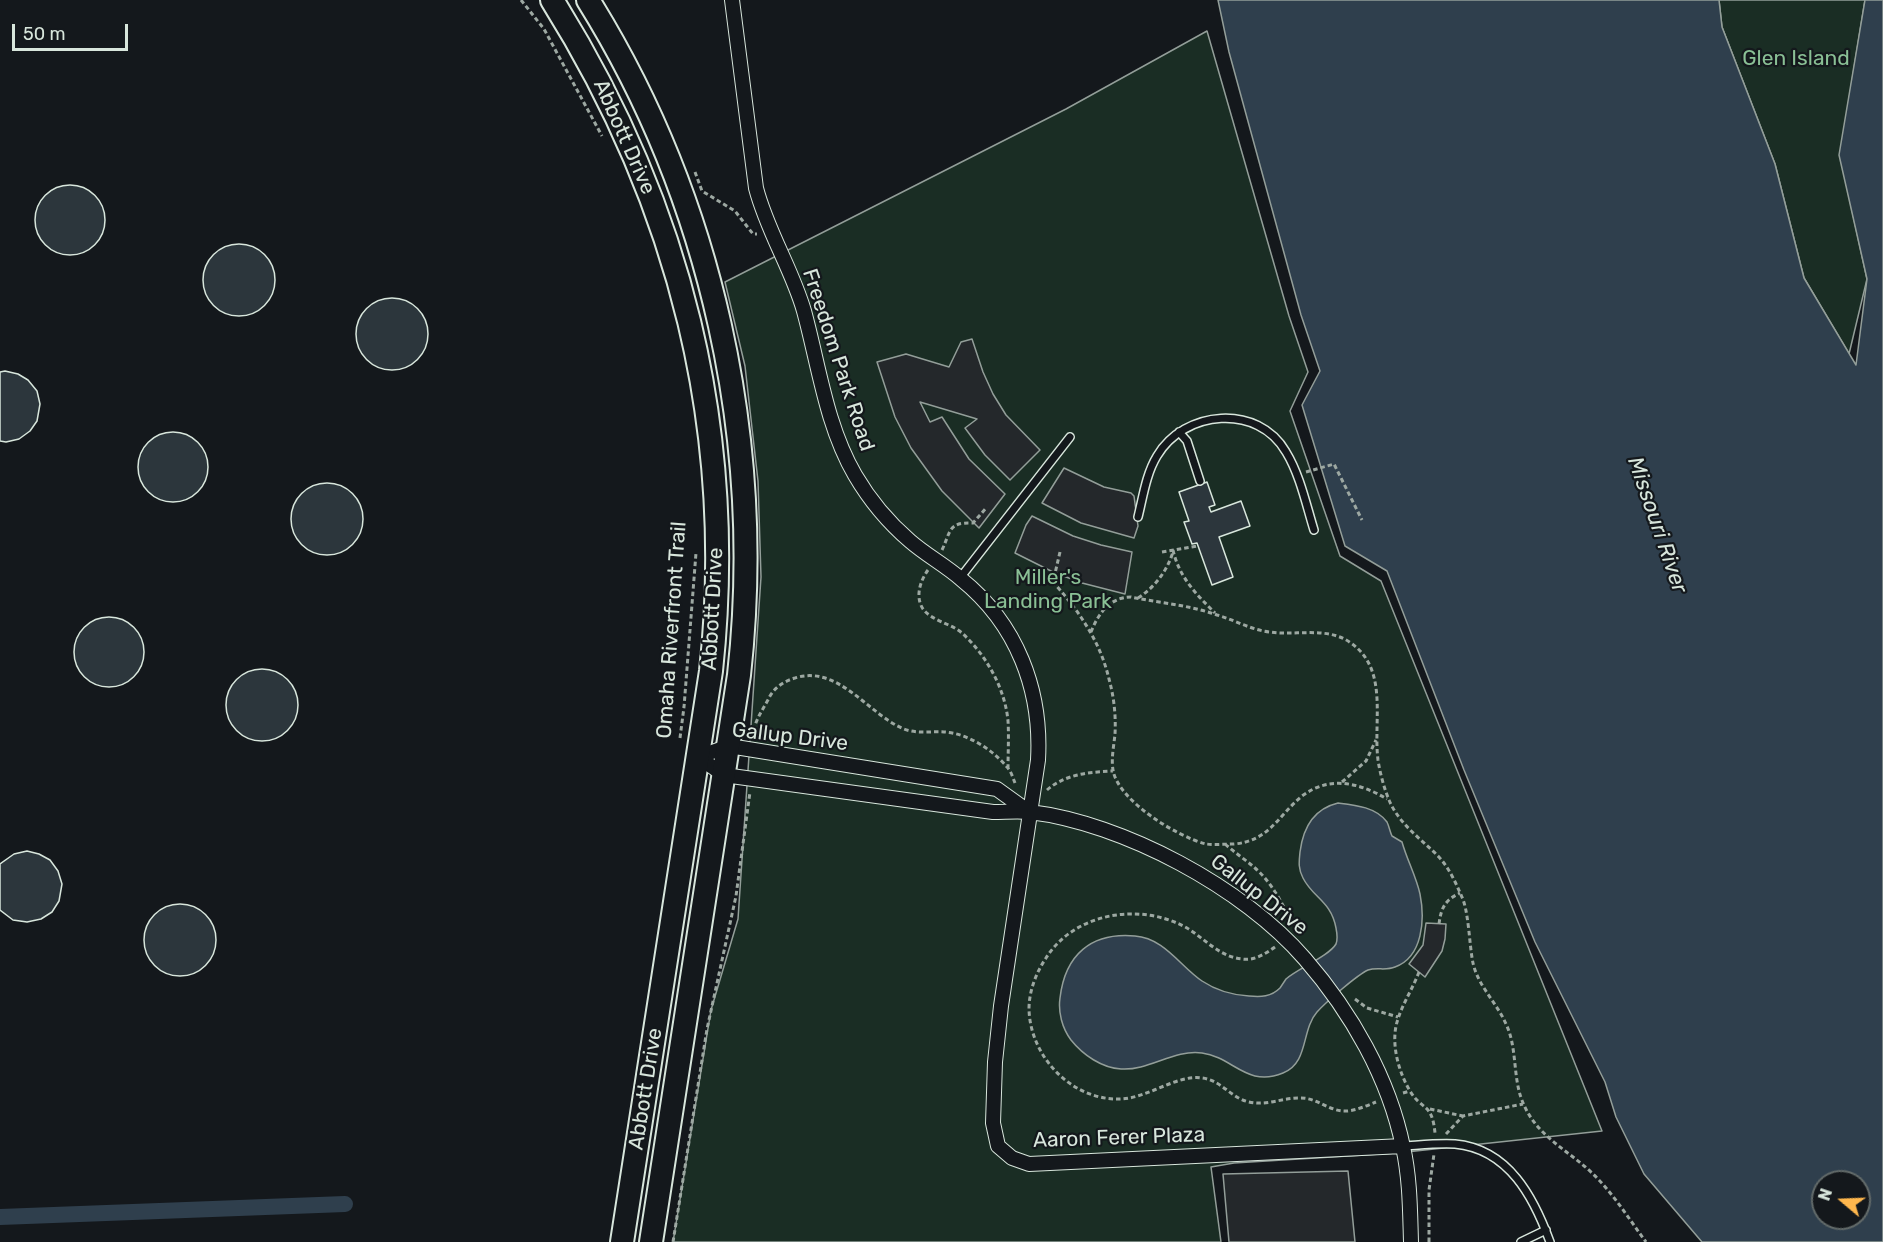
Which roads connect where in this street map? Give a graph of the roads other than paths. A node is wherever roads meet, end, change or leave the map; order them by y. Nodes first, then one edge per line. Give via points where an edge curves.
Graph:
1 (552, 0) edge
2 (588, 0) edge
3 (732, 0) edge
4 (1179, 432) junction
5 (1070, 437) dead end
6 (1200, 481) dead end
7 (1138, 517) dead end
8 (1314, 530) dead end
9 (960, 578) junction
10 (729, 746) junction
11 (688, 753) junction
12 (724, 775) junction
13 (1029, 812) junction
14 (1403, 1146) junction
15 (1546, 1230) junction
16 (622, 1242) edge
17 (651, 1242) edge
18 (1411, 1242) edge
19 (1521, 1242) edge
20 (1550, 1242) edge

1 - 11 highway, Abbott Drive via 579,42 638,163 688,312 709,430 717,556 716,627
2 - 10 highway, Abbott Drive via 664,147 713,298 735,416 744,502 745,622
3 - 9 street, Freedom Park Road via 752,167 762,210 803,308 838,440 855,474 889,521
4 - 6 lane via 1187,441
4 - 7 lane via 1156,456
4 - 8 lane via 1206,419 1222,417 1252,424 1276,439 1286,451
5 - 9 lane
9 - 13 street, Freedom Park Road via 976,591 1006,630 1029,678 1039,736
10 - 11 street, Gallup Drive
10 - 12 highway, Abbott Drive
10 - 13 street, Gallup Drive via 997,789
11 - 12 street, Gallup Drive
11 - 16 highway, Abbott Drive
12 - 13 street, Gallup Drive via 993,812
12 - 17 highway, Abbott Drive
13 - 14 street, Gallup Drive via 1102,830 1177,861 1248,908 1284,939 1345,998 1389,1098
13 - 14 street, Aaron Ferer Plaza via 1001,1006 994,1131 998,1146 1029,1164
14 - 15 lane via 1457,1144 1489,1155 1521,1181
14 - 18 street, Gallup Drive
15 - 19 lane
15 - 20 lane

